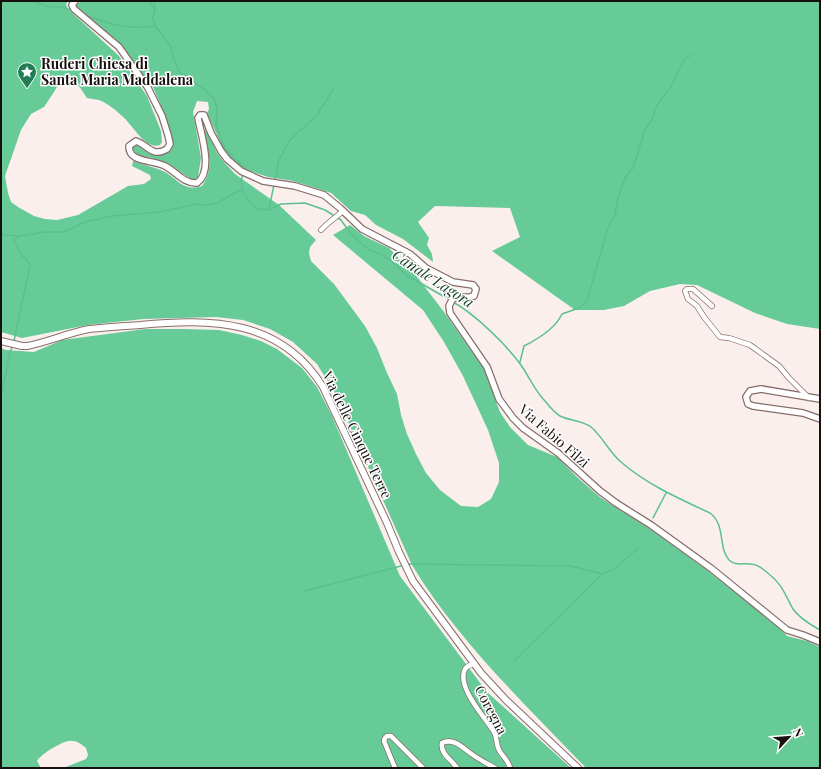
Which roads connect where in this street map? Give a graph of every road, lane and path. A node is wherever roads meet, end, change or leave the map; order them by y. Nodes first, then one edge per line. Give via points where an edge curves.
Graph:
1 (75, 1) edge
2 (341, 213) junction
3 (322, 230) dead end
4 (712, 306) dead end
5 (1, 341) edge
6 (809, 398) junction
7 (820, 399) edge
8 (820, 419) edge
9 (820, 642) edge
10 (473, 664) junction
11 (395, 768) edge
12 (423, 768) edge
13 (457, 768) edge
14 (495, 768) edge
15 (510, 768) edge
16 (578, 768) edge

1 - 2 street, Via Fabio Filzi via 72,5 74,9 123,52 148,88 162,116 170,144 167,149 154,152 136,141 129,146 132,155 166,166 188,182 197,183 202,179 206,157 198,118 203,114 221,151 240,171 263,181 295,186 328,197
2 - 3 street
2 - 9 street, Via Fabio Filzi via 362,229 410,254 426,268 453,282 473,285 476,289 475,294 453,298 449,310 487,367 499,399 524,428 558,453 600,492 712,569 787,630
4 - 6 street via 693,289 685,291 688,299 698,306 720,338 729,338 750,346 780,366
5 - 10 main road, Via delle Cinque Terre via 27,346 88,330 168,322 201,322 254,330 296,354 316,375 323,387 407,570
6 - 7 street
6 - 8 street via 756,389 746,397 748,404 753,406 803,413
10 - 15 street, Coregna via 465,670 467,690 473,704 495,734 498,749
10 - 16 main road, Via delle Cinque Terre via 506,700
11 - 12 street via 384,742 387,736 391,736
13 - 14 street via 441,747 445,741 453,742

